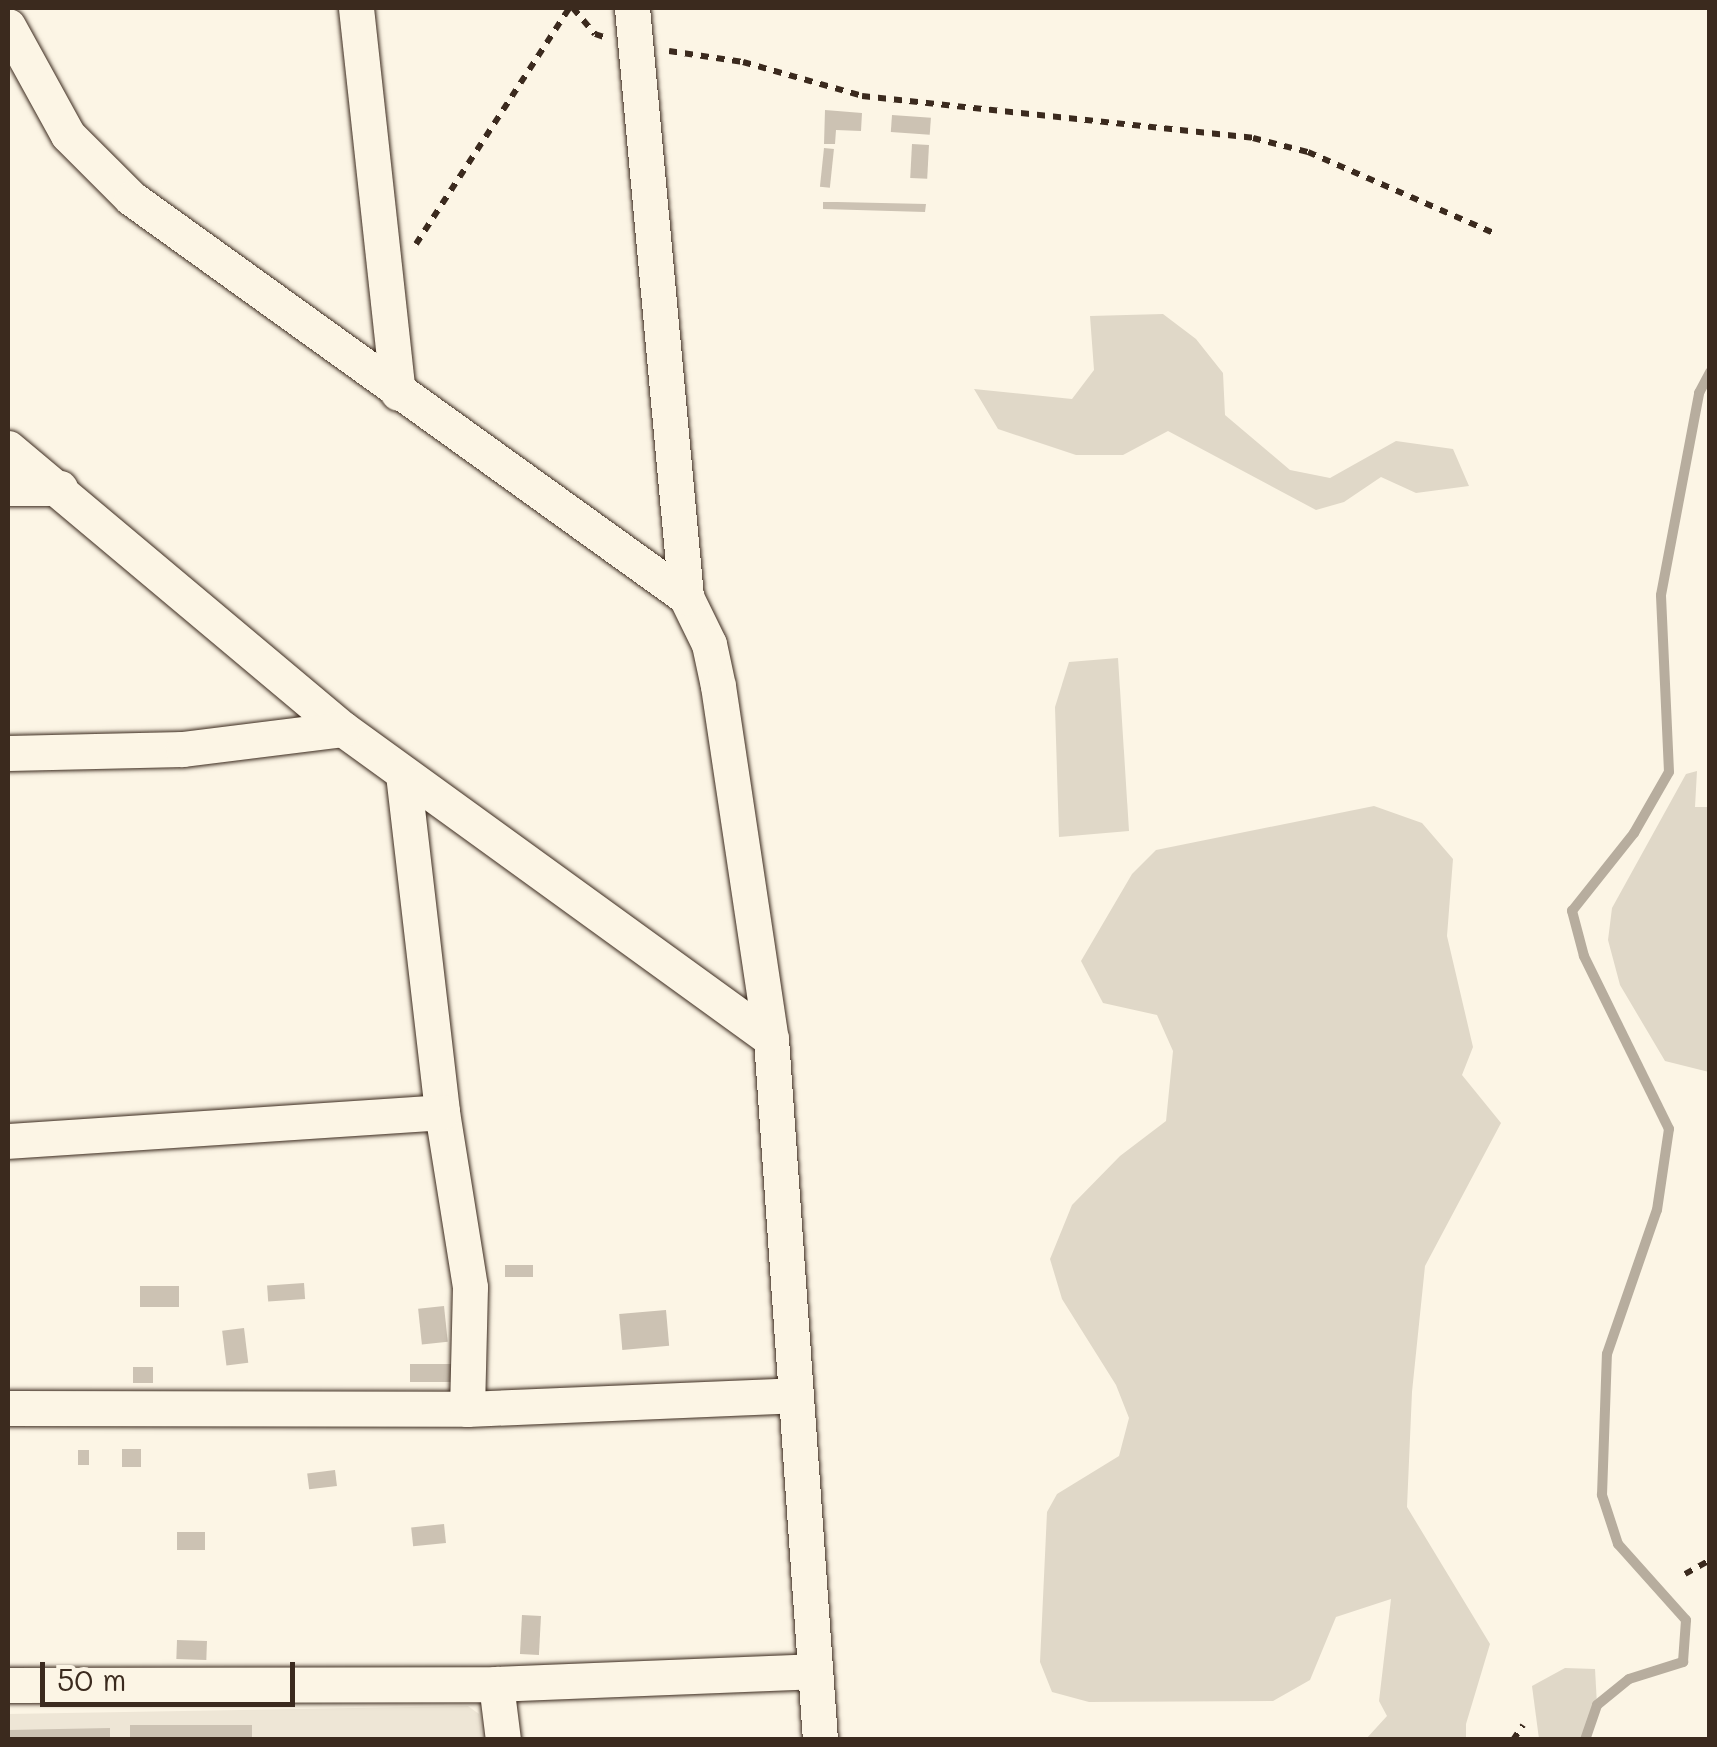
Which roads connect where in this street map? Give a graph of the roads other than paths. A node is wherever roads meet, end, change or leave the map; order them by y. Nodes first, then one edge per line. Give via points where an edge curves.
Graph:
1 (356, 8) edge
2 (632, 8) edge
3 (8, 26) edge
4 (398, 393) junction
5 (8, 448) edge
6 (8, 488) edge
7 (60, 488) junction
8 (686, 597) junction
9 (343, 729) junction
10 (8, 753) edge
11 (404, 774) junction
12 (771, 1039) junction
13 (442, 1112) junction
14 (8, 1141) edge
15 (795, 1395) junction
16 (8, 1408) edge
17 (466, 1409) junction
18 (813, 1671) junction
19 (496, 1684) junction
20 (8, 1686) edge
21 (503, 1740) edge
22 (820, 1740) edge

1 - 4 street
2 - 8 street
3 - 4 street via 68,135 131,198
4 - 8 street
5 - 7 street
6 - 7 street
7 - 9 street
8 - 12 street via 709,644 718,686
9 - 10 street via 183,749
9 - 11 street
11 - 12 street
11 - 13 street
12 - 15 street
13 - 14 street
13 - 17 street via 470,1287
15 - 17 street
15 - 18 street
16 - 17 street
18 - 19 street
18 - 22 street
19 - 20 street
19 - 21 street

